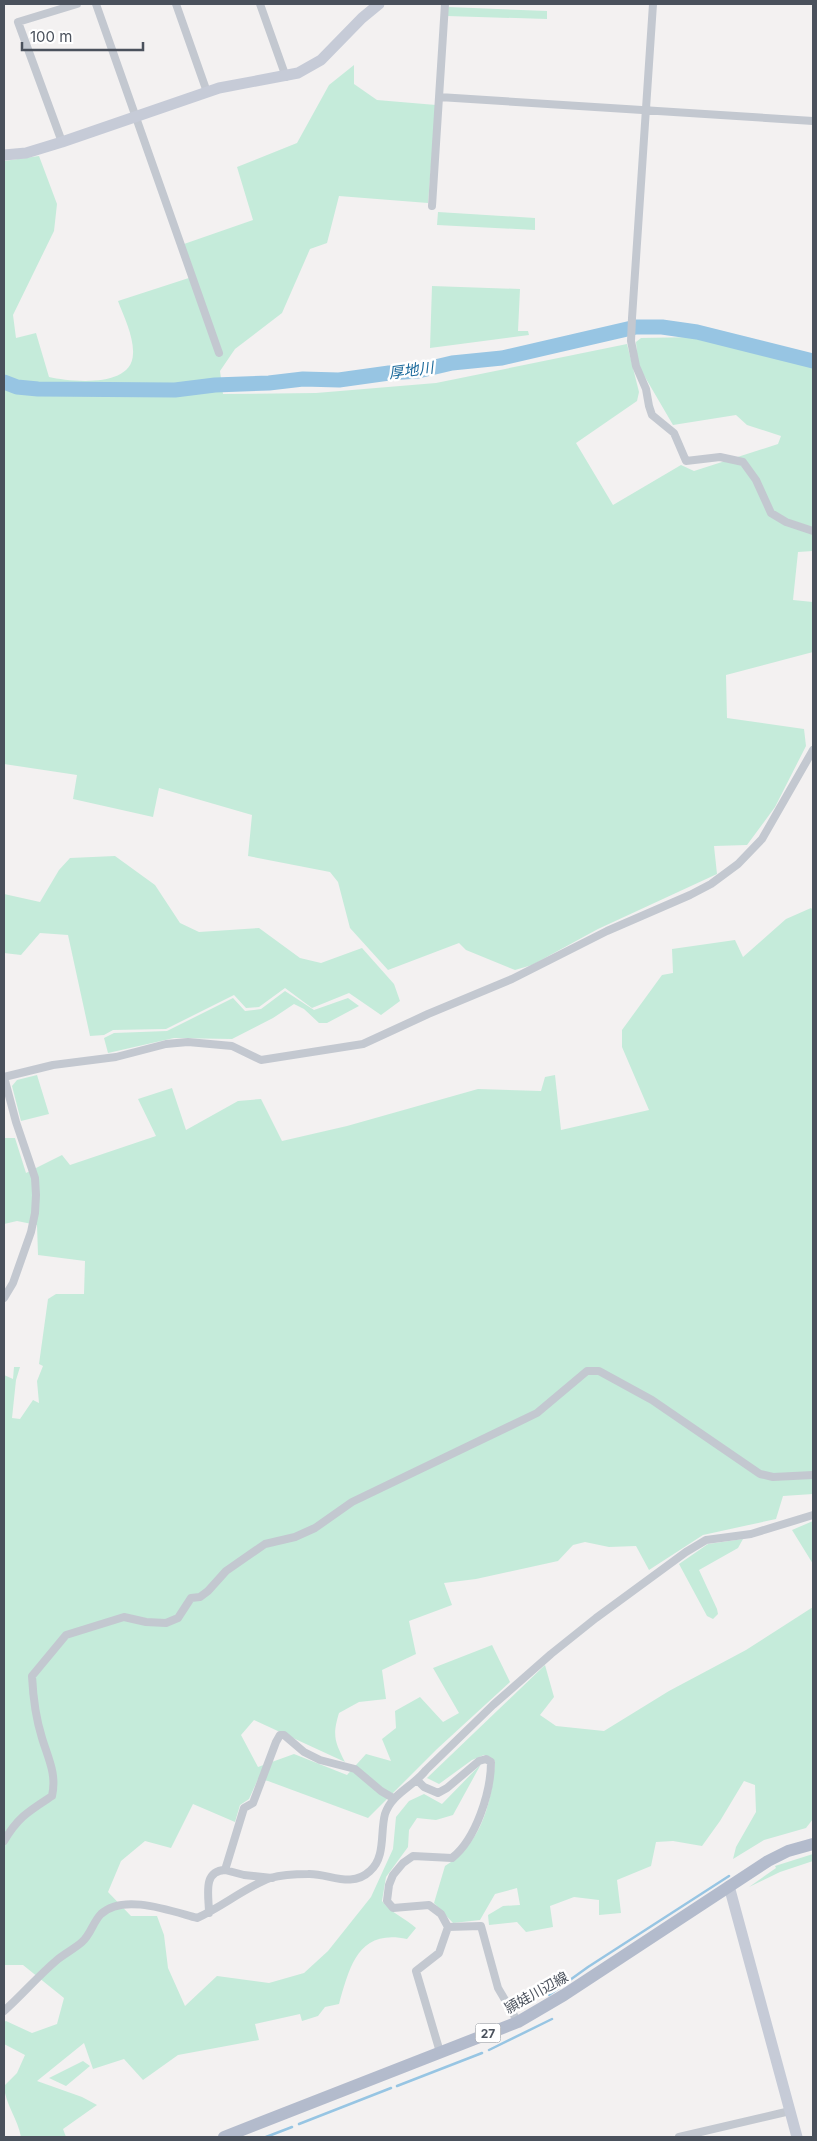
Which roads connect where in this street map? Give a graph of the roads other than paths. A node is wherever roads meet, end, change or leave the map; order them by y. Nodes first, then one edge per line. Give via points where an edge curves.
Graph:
1 (77, 4) edge
2 (96, 4) edge
3 (176, 4) edge
4 (260, 4) edge
5 (380, 4) edge
6 (445, 4) edge
7 (653, 4) edge
8 (286, 77) junction
9 (207, 92) junction
10 (439, 97) junction
11 (646, 110) junction
12 (134, 117) junction
13 (813, 121) edge
14 (62, 142) junction
15 (4, 155) edge
16 (432, 206) dead end
17 (219, 353) dead end
18 (813, 531) edge
19 (813, 750) edge
20 (4, 1298) edge
21 (813, 1474) edge
22 (813, 1515) edge
23 (418, 1781) junction
24 (393, 1798) junction
25 (4, 1841) edge
26 (813, 1844) edge
27 (225, 1870) junction
28 (272, 1878) junction
29 (730, 1886) junction
30 (209, 1913) junction
31 (448, 1927) junction
32 (4, 2011) edge
33 (518, 2022) junction
34 (440, 2052) junction
35 (790, 2111) junction
36 (224, 2137) edge
37 (679, 2137) edge
38 (797, 2137) edge

1 - 14 street via 18,22
2 - 12 street
3 - 9 street
4 - 8 street
5 - 8 street via 321,60
6 - 10 street
7 - 11 street
8 - 9 street
9 - 12 street
10 - 11 street
10 - 16 street
11 - 13 street
11 - 18 street via 631,341 652,415 674,433 686,461 720,457 742,462 756,480 771,513
12 - 14 street
12 - 17 street
14 - 15 street via 26,153
19 - 20 street via 762,838 738,864 712,884 607,931 512,979 363,1044 262,1060 232,1046 188,1042 166,1044 116,1057 53,1065 4,1077 35,1178 36,1195 31,1232 13,1283
21 - 25 street via 773,1477 760,1474 652,1400 599,1371 587,1371 537,1413 352,1502 314,1528 295,1537 265,1544 226,1571 200,1597 191,1598 178,1618 166,1623 124,1617 66,1635 32,1676 42,1737 52,1770 52,1796 20,1818
22 - 23 street via 751,1534 706,1540 686,1552 551,1654 493,1705
23 - 24 street
23 - 31 street via 438,1793 479,1760 491,1762 487,1799 461,1851 452,1858 413,1856 393,1875 389,1885 387,1901 393,1908 429,1905 441,1914
24 - 27 street via 355,1769 320,1760 280,1735 253,1802 244,1808
24 - 28 street via 385,1814 378,1860 371,1871 360,1878 346,1880 310,1874
26 - 29 main road, 頴娃川辺線 / 27 via 779,1855
27 - 28 street
27 - 30 street via 216,1870 212,1874 208,1886
28 - 30 street
29 - 33 main road, 頴娃川辺線 / 27
29 - 35 street
30 - 32 street via 197,1918 140,1904 111,1907 100,1915 88,1936 56,1960
31 - 33 street via 481,1926 498,1988
31 - 34 street via 439,1954 416,1971
33 - 34 main road, 頴娃川辺線 / 27
34 - 36 main road, 頴娃川辺線 / 27
35 - 37 street
35 - 38 street

